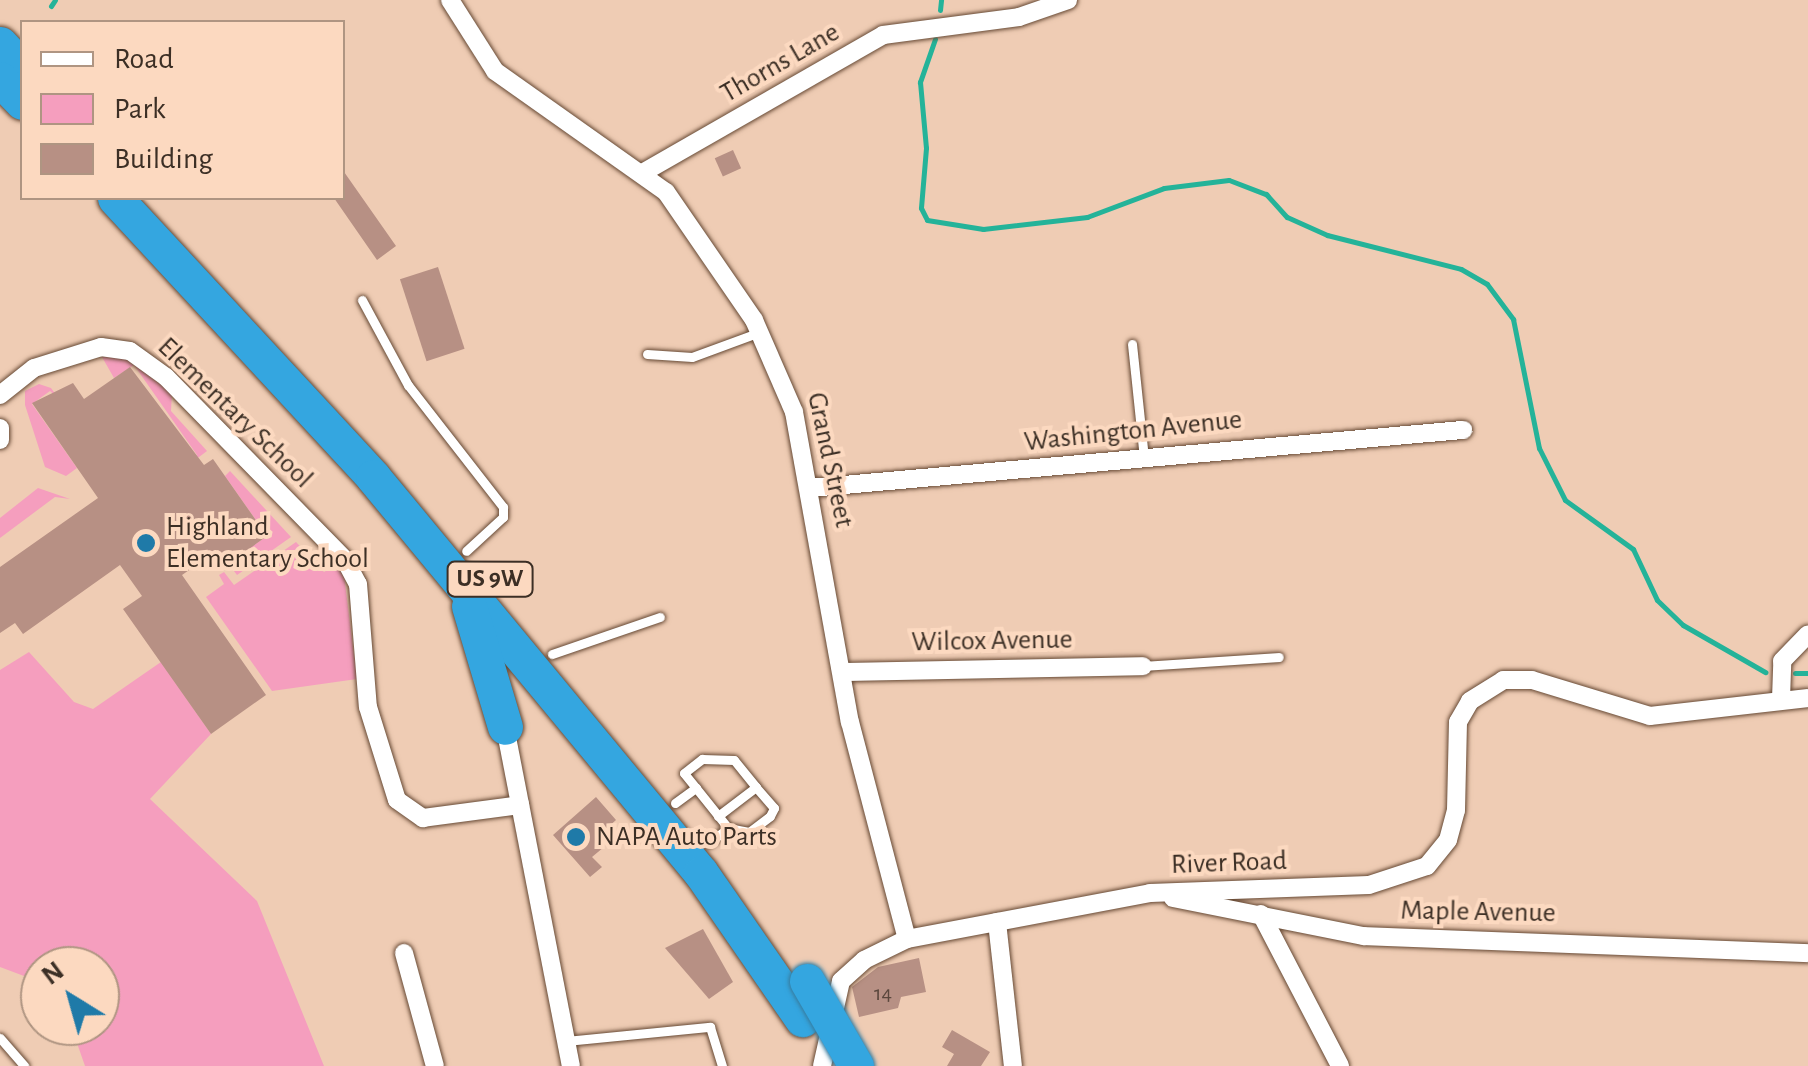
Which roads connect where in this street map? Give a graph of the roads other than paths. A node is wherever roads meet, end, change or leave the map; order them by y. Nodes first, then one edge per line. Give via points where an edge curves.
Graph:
1 (450, 0) edge
2 (1068, 0) edge
3 (0, 44) edge
4 (20, 66) edge
5 (0, 79) edge
6 (20, 100) edge
7 (644, 172) junction
8 (117, 200) edge
9 (150, 200) edge
10 (362, 300) dead end
11 (760, 332) junction
12 (1132, 344) dead end
13 (647, 354) dead end
14 (1, 400) edge
15 (0, 428) edge
16 (1462, 430) dead end
17 (0, 440) edge
18 (1144, 458) junction
19 (810, 488) junction
20 (453, 554) junction
21 (660, 617) dead end
22 (1808, 634) edge
23 (552, 654) junction
24 (1279, 656) dead end
25 (1143, 666) joint
26 (842, 672) junction
27 (554, 695) junction
28 (1781, 698) junction
29 (1808, 698) edge
30 (505, 727) junction
31 (756, 787) junction
32 (686, 795) junction
33 (520, 805) junction
34 (718, 829) junction
35 (1150, 893) junction
36 (1261, 914) junction
37 (996, 922) junction
38 (908, 940) junction
39 (404, 954) dead end
40 (1808, 954) edge
41 (0, 1038) edge
42 (566, 1041) junction
43 (24, 1066) edge
44 (435, 1066) edge
45 (571, 1066) edge
46 (722, 1066) edge
47 (825, 1066) edge
48 (856, 1066) edge
49 (1013, 1066) edge
50 (1340, 1066) edge

1 - 7 street, Grand Street via 506,81
2 - 7 street, Thorns Lane via 1018,16 883,35
3 - 4 highway
5 - 6 highway
7 - 11 street, Grand Street via 706,243
8 - 20 highway, US 9W
9 - 20 highway, US 9W via 305,362
10 - 20 lane via 408,385 503,507 503,517
11 - 13 lane via 692,357
11 - 19 street, Grand Street via 786,388
12 - 18 lane
14 - 33 street, Elementary School via 34,368 102,347 130,351 166,377 345,560 358,584 368,707 397,800 424,818
15 - 17 street
16 - 18 street, Washington Avenue
18 - 19 street, Washington Avenue
19 - 26 street, Grand Street
20 - 23 highway, US 9W
20 - 27 highway, US 9W
20 - 30 highway
21 - 23 lane
22 - 28 street via 1782,661
23 - 32 highway, US 9W
24 - 25 lane
25 - 26 street, Wilcox Avenue
26 - 38 street, Grand Street
27 - 30 highway via 518,695
27 - 47 highway, US 9W via 732,912
28 - 29 street
28 - 35 street, River Road via 1702,714 1650,716 1532,680 1503,680 1470,701 1458,722 1456,810 1437,857 1405,878
30 - 33 street
31 - 32 lane via 734,760 702,759 684,773
31 - 34 lane
31 - 34 lane via 774,808 770,816 749,832
32 - 34 highway, US 9W
33 - 42 street
34 - 48 highway, US 9W, bridge
35 - 36 street, Maple Avenue
35 - 37 street
36 - 40 street, Maple Avenue via 1364,936
36 - 50 street
37 - 38 street
37 - 49 street
38 - 47 street via 864,960 841,982
39 - 44 street
41 - 43 lane
42 - 45 street
42 - 46 lane via 710,1027

